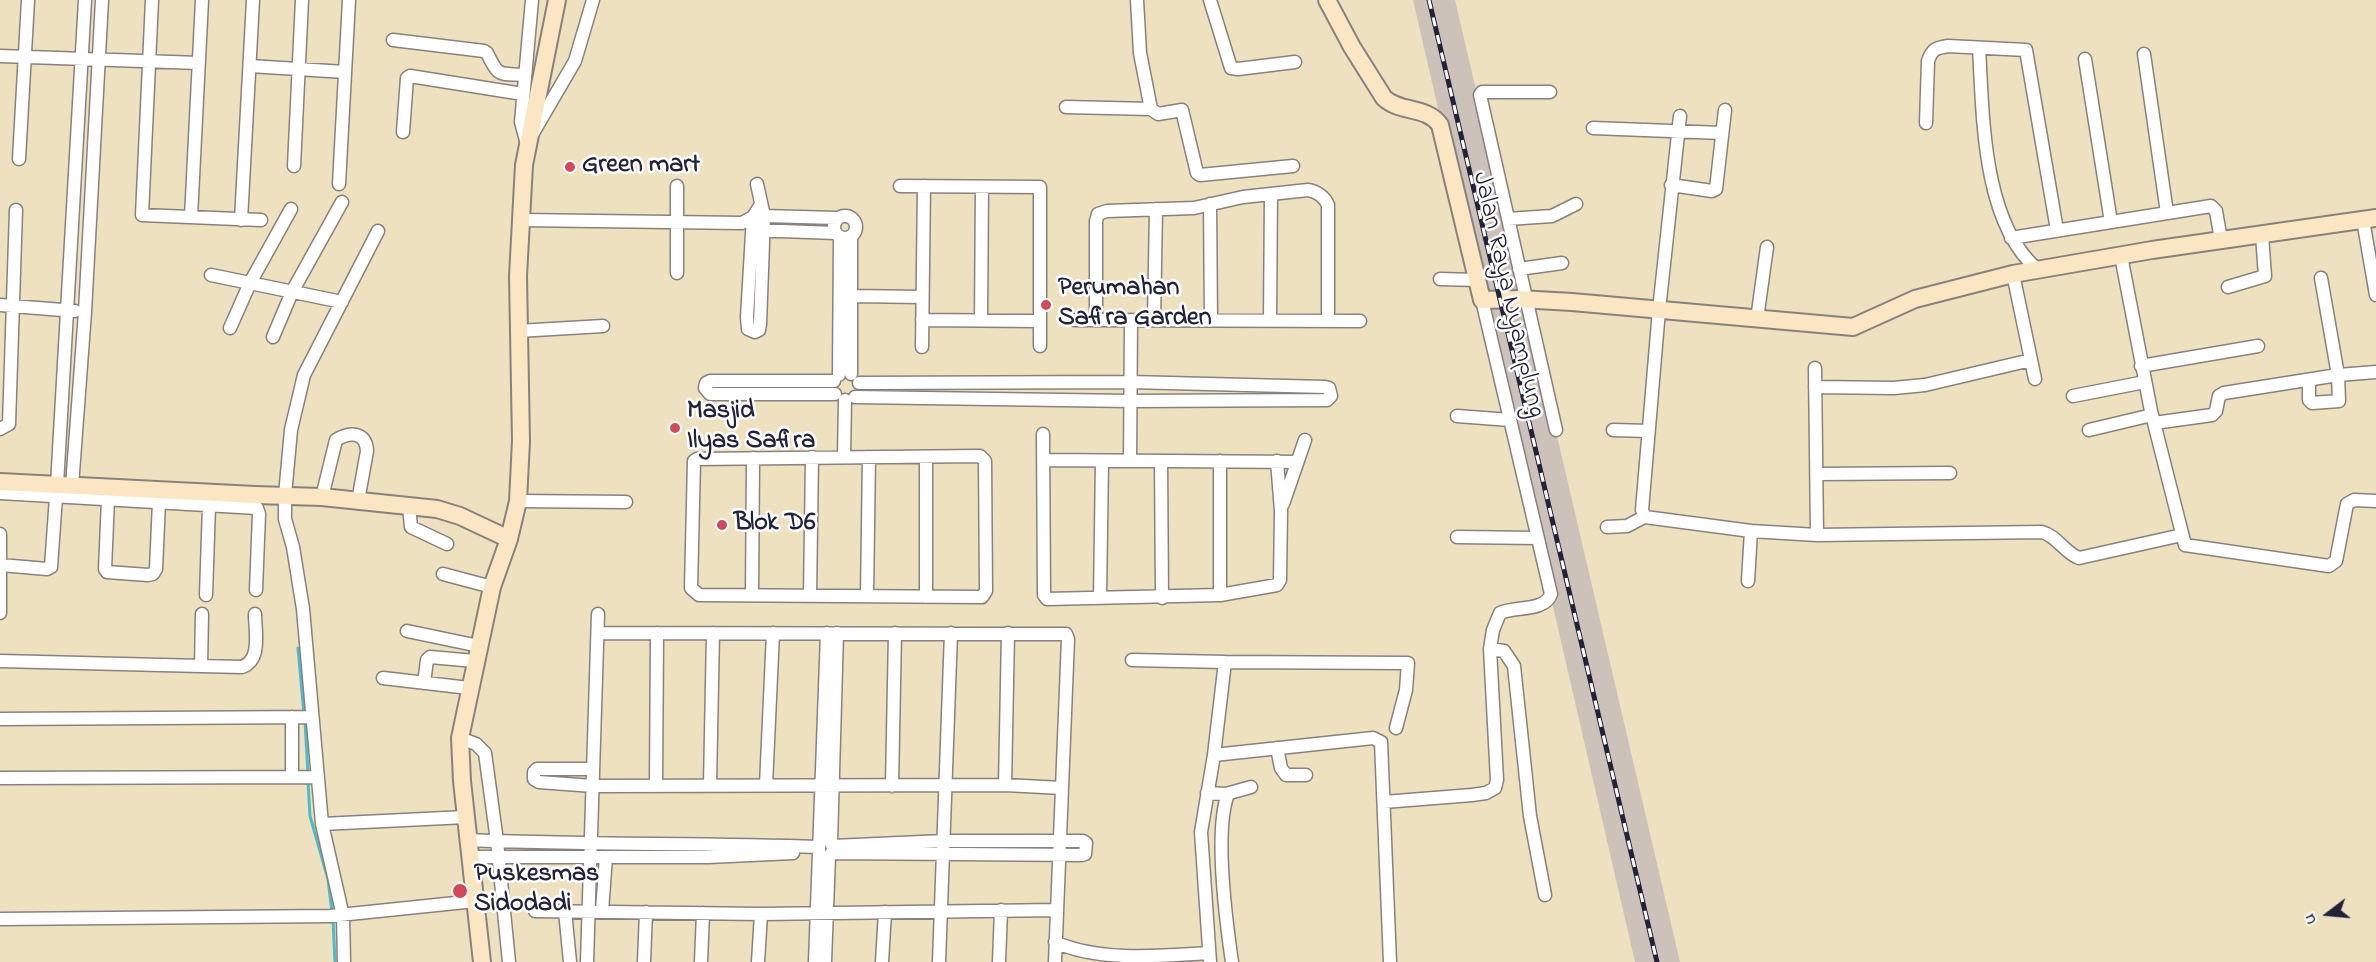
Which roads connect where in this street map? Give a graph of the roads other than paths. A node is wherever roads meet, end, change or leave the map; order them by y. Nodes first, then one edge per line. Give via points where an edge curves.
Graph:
1 (28, 0) edge
2 (85, 0) edge
3 (102, 0) edge
4 (152, 0) edge
5 (202, 0) edge
6 (253, 0) edge
7 (302, 0) edge
8 (349, 0) edge
9 (532, 0) edge
10 (557, 0) edge
11 (593, 0) edge
12 (1137, 0) edge
13 (1210, 0) edge
14 (1327, 0) edge
15 (393, 40) dead end
16 (1979, 48) junction
17 (2144, 54) dead end
18 (0, 56) edge
19 (25, 58) junction
20 (2085, 59) dead end
21 (81, 60) junction
22 (98, 60) junction
23 (149, 62) junction
24 (1295, 62) dead end
25 (199, 63) junction
26 (250, 66) junction
27 (299, 69) junction
28 (345, 72) junction
29 (525, 75) junction
30 (1550, 92) dead end
31 (523, 94) junction
32 (1066, 107) dead end
33 (1151, 109) junction
34 (1725, 110) dead end
35 (1680, 116) dead end
36 (1926, 123) dead end
37 (1593, 128) dead end
38 (403, 132) dead end
39 (1678, 132) junction
40 (1722, 133) junction
41 (527, 144) junction
42 (19, 159) dead end
43 (294, 166) dead end
44 (1293, 166) dead end
45 (339, 184) dead end
46 (757, 184) dead end
47 (1671, 185) junction
48 (677, 186) dead end
49 (900, 186) dead end
50 (924, 186) junction
51 (982, 187) junction
52 (1271, 194) junction
53 (342, 202) dead end
54 (1210, 204) junction
55 (1576, 204) dead end
56 (291, 209) dead end
57 (1155, 209) junction
58 (16, 210) dead end
59 (2167, 213) junction
60 (191, 217) junction
61 (837, 218) junction
62 (1508, 219) junction
63 (2369, 219) edge
64 (241, 220) junction
65 (261, 220) dead end
66 (521, 220) junction
67 (676, 221) junction
68 (756, 221) junction
69 (2111, 222) junction
70 (2056, 230) junction
71 (378, 231) dead end
72 (2262, 235) junction
73 (842, 236) junction
74 (2012, 238) junction
75 (2221, 240) junction
76 (1767, 247) dead end
77 (2121, 256) junction
78 (1562, 263) dead end
79 (1519, 269) junction
80 (2037, 269) junction
81 (677, 273) dead end
82 (2013, 274) junction
83 (211, 275) dead end
84 (2321, 278) dead end
85 (1440, 279) dead end
86 (1477, 280) junction
87 (250, 283) junction
88 (2228, 287) dead end
89 (292, 292) junction
90 (853, 296) junction
91 (2376, 296) edge
92 (922, 297) junction
93 (1525, 299) junction
94 (1482, 300) junction
95 (342, 302) junction
96 (6, 305) edge
97 (68, 310) junction
98 (1659, 310) junction
99 (86, 312) junction
100 (1757, 318) junction
101 (922, 320) junction
102 (981, 320) junction
103 (1074, 320) dead end
104 (1096, 320) junction
105 (1131, 320) junction
106 (1154, 320) junction
107 (1211, 320) junction
108 (1270, 320) junction
109 (1039, 321) junction
110 (1328, 321) junction
111 (1360, 321) dead end
112 (603, 326) dead end
113 (230, 328) dead end
114 (518, 331) junction
115 (273, 337) dead end
116 (2258, 345) dead end
117 (1040, 346) dead end
118 (922, 347) dead end
119 (2031, 360) junction
120 (2141, 366) junction
121 (1815, 368) dead end
122 (2376, 372) edge
123 (2338, 375) junction
124 (846, 378) junction
125 (2035, 379) dead end
126 (2309, 380) junction
127 (1130, 382) junction
128 (2145, 382) junction
129 (1815, 387) junction
130 (2073, 396) dead end
131 (845, 397) junction
132 (1130, 401) junction
133 (1457, 416) dead end
134 (2153, 419) junction
135 (1510, 420) junction
136 (0, 429) edge
137 (2089, 429) dead end
138 (1556, 430) dead end
139 (1613, 430) dead end
140 (1648, 431) junction
141 (1043, 434) dead end
142 (1305, 440) dead end
143 (812, 457) junction
144 (869, 457) junction
145 (926, 457) junction
146 (753, 458) junction
147 (844, 458) junction
148 (1044, 460) junction
149 (1102, 460) junction
150 (1130, 461) junction
151 (1161, 461) junction
152 (1220, 461) junction
153 (1277, 461) junction
154 (1297, 462) junction
155 (1817, 474) junction
156 (1950, 474) dead end
157 (0, 487) edge
158 (62, 489) junction
159 (285, 495) junction
160 (322, 497) junction
161 (108, 500) junction
162 (358, 501) junction
163 (518, 501) junction
164 (2376, 501) edge
165 (159, 502) junction
166 (627, 502) dead end
167 (209, 506) junction
168 (409, 507) junction
169 (1281, 512) junction
170 (1644, 517) junction
171 (1607, 526) dead end
172 (1751, 531) junction
173 (0, 534) edge
174 (1817, 535) junction
175 (2182, 535) junction
176 (1457, 537) dead end
177 (1538, 538) junction
178 (509, 539) junction
179 (447, 544) dead end
180 (1, 565) edge
181 (443, 574) dead end
182 (1748, 581) dead end
183 (492, 587) junction
184 (256, 590) dead end
185 (206, 595) dead end
186 (752, 595) junction
187 (810, 596) junction
188 (867, 596) junction
189 (1220, 596) junction
190 (926, 597) junction
191 (1100, 598) junction
192 (1162, 598) junction
193 (0, 613) edge
194 (202, 614) dead end
195 (255, 614) dead end
196 (598, 614) dead end
197 (408, 631) dead end
198 (598, 633) junction
199 (657, 633) junction
200 (713, 633) junction
201 (773, 633) junction
202 (832, 633) junction
203 (895, 633) junction
204 (951, 633) junction
205 (1008, 633) junction
206 (1490, 649) junction
207 (477, 653) junction
208 (1132, 660) dead end
209 (0, 661) edge
210 (1225, 662) junction
211 (201, 666) junction
212 (383, 678) dead end
213 (424, 683) junction
214 (469, 688) junction
215 (295, 717) junction
216 (312, 717) junction
217 (0, 719) edge
218 (1396, 728) dead end
219 (460, 738) junction
220 (1214, 755) junction
221 (1279, 758) junction
222 (593, 769) junction
223 (1306, 775) dead end
224 (296, 777) junction
225 (316, 777) junction
226 (0, 778) edge
227 (656, 785) junction
228 (710, 785) junction
229 (766, 785) junction
230 (826, 785) junction
231 (1005, 785) junction
232 (593, 786) junction
233 (891, 786) junction
234 (945, 786) junction
235 (1251, 787) dead end
236 (1062, 788) junction
237 (1220, 794) junction
238 (1384, 802) junction
239 (466, 817) junction
240 (322, 824) junction
241 (1214, 832) junction
242 (468, 840) junction
243 (497, 841) junction
244 (944, 841) junction
245 (1061, 841) junction
246 (707, 843) junction
247 (591, 844) junction
248 (825, 849) junction
249 (943, 854) junction
250 (1060, 854) junction
251 (708, 856) junction
252 (470, 857) junction
253 (591, 857) junction
254 (606, 857) junction
255 (499, 858) junction
256 (1214, 862) junction
257 (1545, 895) dead end
258 (476, 901) junction
259 (1217, 907) junction
260 (1001, 910) junction
261 (1057, 910) junction
262 (535, 911) dead end
263 (565, 911) junction
264 (589, 911) junction
265 (603, 911) junction
266 (646, 912) junction
267 (885, 912) junction
268 (943, 912) junction
269 (703, 913) junction
270 (822, 913) junction
271 (761, 914) junction
272 (337, 916) junction
273 (0, 919) edge
274 (1055, 942) junction
275 (1209, 958) edge
276 (344, 962) edge
277 (482, 962) edge
278 (509, 962) edge
279 (570, 962) edge
280 (587, 962) edge
281 (644, 962) edge
282 (701, 962) edge
283 (758, 962) edge
284 (815, 962) edge
285 (825, 962) edge
286 (882, 962) edge
287 (939, 962) edge
288 (999, 962) edge
289 (1055, 962) edge
290 (1232, 962) edge
291 (1378, 962) edge
292 (1390, 962) edge

1 - 19 street
2 - 21 street
3 - 22 street
4 - 23 street
5 - 25 street
6 - 26 street
7 - 27 street
8 - 28 street
9 - 29 street
10 - 41 street
11 - 41 street via 575,61
12 - 33 street via 1140,53
13 - 24 street via 1231,68
14 - 86 street, Jalan Raya Nyamplung via 1384,98 1391,104 1428,114 1438,123
15 - 29 street via 483,51 495,70
16 - 36 street via 1948,46 1931,52
16 - 70 street via 2026,50
16 - 74 street via 1987,154
17 - 59 street
18 - 19 street
19 - 21 street
19 - 42 street
20 - 69 street
21 - 22 street
21 - 97 street
22 - 23 street
22 - 99 street
23 - 25 street
23 - 60 street via 142,216
25 - 60 street
26 - 27 street
26 - 64 street
27 - 28 street
27 - 43 street
28 - 45 street
29 - 31 street
30 - 62 street via 1480,94
31 - 38 street via 410,76 405,87
31 - 41 street via 521,122
32 - 33 street
33 - 44 street via 1158,114 1183,112 1199,175
34 - 40 street
35 - 39 street
37 - 39 street
39 - 40 street
39 - 47 street
40 - 47 street via 1716,189
41 - 66 street
46 - 68 street
47 - 98 street
48 - 67 street
49 - 50 street
50 - 51 street
50 - 92 street
51 - 102 street
51 - 109 street via 1040,187
52 - 54 street
52 - 108 street
52 - 110 street via 1311,190 1327,201
53 - 89 street
54 - 57 street
54 - 107 street
55 - 62 street via 1552,216
56 - 87 street
57 - 104 street via 1107,211 1097,217
57 - 106 street
58 - 96 street
59 - 69 street
59 - 75 street via 2211,206 2216,211
60 - 64 street
61 - 68 street
61 - 73 street via 833,228
61 - 73 street via 847,216 855,221 855,233
62 - 79 street
63 - 72 street
63 - 91 street
64 - 65 street
66 - 67 street
66 - 114 street
67 - 68 street
67 - 81 street
68 - 68 street via 760,324 755,332 748,329 747,317 749,255
68 - 73 street
69 - 70 street
70 - 74 street
71 - 95 street
72 - 75 street
72 - 88 street via 2265,276
73 - 90 street
73 - 124 street
74 - 80 street via 2022,256
75 - 77 street
76 - 100 street
77 - 80 street
77 - 120 street
78 - 79 street
79 - 93 street
80 - 82 street
82 - 100 street via 1915,299 1853,327
82 - 119 street
83 - 87 street
84 - 123 street
85 - 86 street
86 - 94 street, Jalan Raya Nyamplung
87 - 89 street
87 - 113 street
89 - 95 street
89 - 115 street
90 - 92 street
90 - 124 street
92 - 101 street
93 - 94 street
93 - 98 street
93 - 138 street
94 - 135 street, Jalan Raya Nyamplung
95 - 159 street via 311,359 298,393
96 - 97 street
96 - 136 street via 9,424
97 - 99 street
97 - 158 street
98 - 100 street
98 - 140 street
99 - 158 street
101 - 102 street
101 - 118 street
102 - 109 street
103 - 104 street
104 - 105 street
105 - 106 street
105 - 127 street
106 - 107 street
107 - 108 street
108 - 110 street
109 - 117 street
110 - 111 street
112 - 114 street
114 - 163 street
116 - 120 street
119 - 125 street
119 - 129 street via 1915,386
120 - 128 street
121 - 129 street
122 - 123 street
123 - 126 street
123 - 126 street via 2337,402 2312,404
124 - 127 street
124 - 131 street
124 - 131 street via 859,390
124 - 131 street via 710,381 705,388 710,394
126 - 134 street via 2224,393 2212,415
127 - 132 street
127 - 132 street via 1325,387 1331,391 1327,400
128 - 130 street
128 - 134 street
129 - 155 street
131 - 132 street
131 - 147 street
132 - 150 street
133 - 135 street
134 - 137 street
134 - 175 street
135 - 177 street, Jalan Raya Nyamplung
139 - 140 street
140 - 170 street
141 - 148 street
142 - 154 street
143 - 146 street
143 - 147 street
143 - 187 street
144 - 145 street
144 - 147 street
144 - 188 street
145 - 190 street
145 - 190 street via 980,456 985,460 984,596
146 - 186 street
146 - 186 street via 694,461 691,588 699,595
148 - 149 street
148 - 191 street via 1045,597
149 - 150 street
149 - 191 street
150 - 151 street
151 - 152 street
151 - 192 street
152 - 153 street
152 - 189 street
153 - 154 street
153 - 169 street
154 - 169 street
155 - 156 street
155 - 174 street
157 - 158 street
158 - 159 street
158 - 161 street
158 - 180 street via 51,567
159 - 160 street
159 - 216 street via 285,519 302,599
160 - 162 street
160 - 162 street via 336,440 354,434 367,443
161 - 165 street
161 - 165 street via 105,568 108,572 148,575 156,569
162 - 168 street
163 - 166 street
163 - 178 street
164 - 175 street via 2354,500 2347,504 2336,561 2329,566 2188,547
165 - 167 street
167 - 184 street via 259,510
167 - 185 street
168 - 178 street via 460,516
168 - 179 street via 413,529
169 - 189 street via 1279,583
170 - 171 street via 1627,526
170 - 172 street
172 - 174 street
172 - 182 street
173 - 180 street
174 - 175 street via 2044,532 2079,558
176 - 177 street
177 - 206 street, Jalan Raya Nyamplung via 1550,598 1542,605 1514,609 1498,619
178 - 183 street
180 - 193 street
181 - 183 street
183 - 207 street
186 - 187 street
187 - 188 street
188 - 190 street
189 - 192 street
191 - 192 street
194 - 211 street
195 - 211 street via 252,661 242,667
196 - 198 street
197 - 207 street
198 - 199 street
198 - 222 street
199 - 200 street
199 - 227 street
200 - 201 street
200 - 228 street
201 - 202 street
201 - 229 street
202 - 203 street
202 - 230 street
203 - 204 street
203 - 233 street
204 - 205 street
204 - 234 street
205 - 231 street
205 - 236 street via 1068,637
206 - 238 street via 1495,788 1472,795
206 - 257 street via 1504,651 1514,666 1530,816
207 - 213 street via 430,657
207 - 214 street
208 - 210 street
209 - 211 street
210 - 218 street via 1409,665
210 - 220 street
212 - 213 street
213 - 214 street
214 - 219 street
215 - 216 street
215 - 217 street
215 - 224 street
216 - 225 street
219 - 239 street
219 - 243 street via 476,744 485,753
220 - 221 street
220 - 237 street
221 - 223 street via 1286,775
221 - 238 street via 1373,738 1381,746
222 - 232 street
222 - 232 street via 534,772 536,782
224 - 225 street
224 - 226 street
225 - 240 street
227 - 228 street
227 - 232 street
228 - 229 street
229 - 230 street
230 - 233 street
230 - 248 street
231 - 234 street
231 - 236 street
232 - 247 street
233 - 234 street
234 - 244 street
235 - 237 street
236 - 245 street
237 - 241 street
237 - 241 street via 1224,811
238 - 292 street
239 - 240 street
239 - 242 street
240 - 272 street
241 - 256 street
241 - 256 street
242 - 243 street
242 - 252 street
243 - 247 street
243 - 255 street
244 - 245 street
244 - 248 street
244 - 249 street
245 - 250 street
245 - 250 street via 1084,841 1087,850 1083,855
246 - 247 street
246 - 248 street
246 - 251 street
247 - 253 street
248 - 249 street
248 - 251 street
248 - 270 street
249 - 250 street
249 - 268 street
250 - 261 street
251 - 254 street
252 - 255 street
252 - 258 street
253 - 254 street
253 - 255 street
253 - 264 street
254 - 265 street
255 - 278 street
256 - 259 street
256 - 259 street
258 - 272 street
258 - 277 street
259 - 275 street
259 - 290 street
260 - 261 street
260 - 268 street
260 - 288 street
261 - 274 street
262 - 263 street
263 - 264 street
263 - 279 street
264 - 265 street
264 - 280 street
265 - 266 street
266 - 269 street
266 - 281 street
267 - 268 street
267 - 270 street
267 - 286 street
268 - 287 street
269 - 271 street
269 - 282 street
270 - 271 street
270 - 284 street
270 - 285 street
271 - 283 street
272 - 273 street
272 - 276 street
274 - 275 street via 1096,954
274 - 289 street
291 - 292 street

